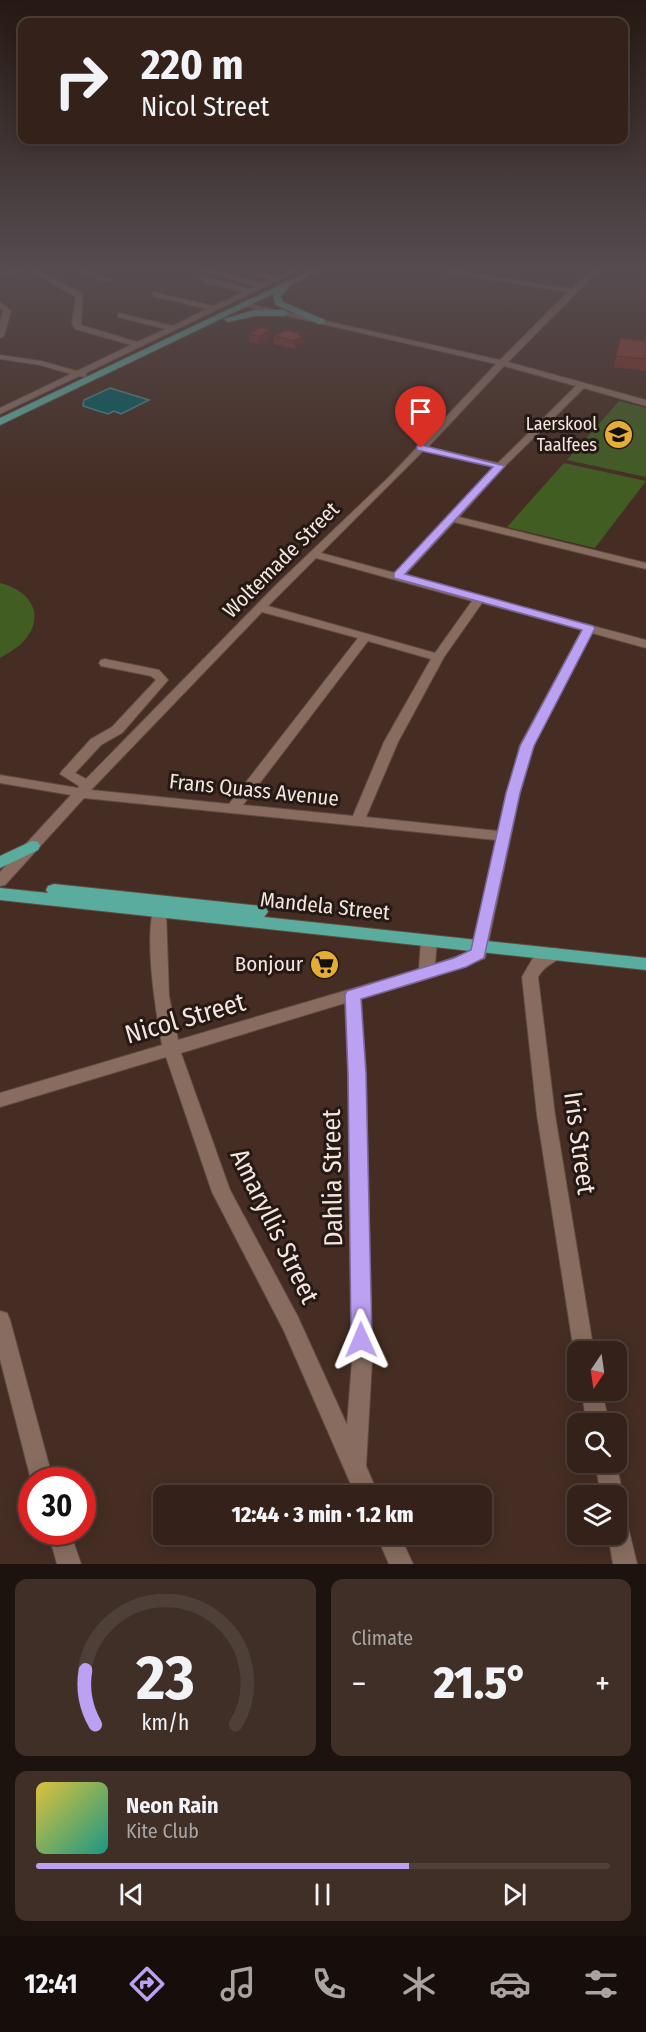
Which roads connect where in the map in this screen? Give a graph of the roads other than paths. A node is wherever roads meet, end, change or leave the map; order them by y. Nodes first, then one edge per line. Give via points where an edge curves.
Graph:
1 (135, 344) edge
2 (161, 344) edge
3 (419, 344) edge
4 (521, 344) edge
5 (138, 345) joint
6 (0, 357) edge
7 (502, 363) junction
8 (79, 373) junction
9 (92, 377) junction
10 (582, 386) junction
11 (646, 403) edge
12 (0, 411) edge
13 (0, 422) edge
14 (421, 448) junction
15 (500, 466) junction
16 (451, 518) junction
17 (315, 555) junction
18 (646, 566) edge
19 (398, 576) junction
20 (479, 599) junction
21 (261, 608) junction
22 (589, 628) junction
23 (365, 637) junction
24 (646, 644) edge
25 (438, 657) junction
26 (105, 663) dead end
27 (0, 779) edge
28 (85, 789) junction
29 (233, 808) junction
30 (357, 822) junction
31 (504, 836) junction
32 (32, 846) junction
33 (0, 863) edge
34 (0, 883) edge
35 (0, 894) edge
36 (160, 906) junction
37 (429, 940) junction
38 (483, 941) junction
39 (555, 954) junction
40 (646, 954) edge
41 (646, 964) edge
42 (427, 973) junction
43 (353, 995) junction
44 (171, 1048) junction
45 (0, 1100) edge
46 (0, 1320) edge
47 (582, 1341) edge
48 (39, 1467) edge
49 (354, 1468) junction
50 (362, 1485) edge
51 (63, 1545) edge
52 (392, 1545) edge
53 (622, 1545) edge
54 (69, 1564) edge
55 (401, 1564) edge
56 (626, 1564) edge

1 - 5 street
2 - 9 main road
3 - 7 street
4 - 7 street, Woltemade Street
5 - 8 street
6 - 8 street
7 - 10 street
7 - 14 street, Woltemade Street
8 - 9 street
8 - 12 street
9 - 13 main road
10 - 11 street
10 - 15 street
14 - 15 street
14 - 17 street, Woltemade Street
15 - 16 street
16 - 18 street
16 - 19 street
17 - 19 street
17 - 21 street, Woltemade Street
19 - 20 street
20 - 22 street
20 - 25 street
21 - 23 street
21 - 28 street, Woltemade Street
22 - 24 street
22 - 31 street via 527,746
23 - 25 street
23 - 29 street
25 - 30 street via 391,742
26 - 28 street via 155,673 162,680 117,730 96,742 67,774
27 - 28 street, Frans Quass Avenue
28 - 29 street, Frans Quass Avenue
28 - 32 street, Woltemade Street
29 - 30 street, Frans Quass Avenue
30 - 31 street, Frans Quass Avenue
31 - 38 street
32 - 33 main road
32 - 34 street, Woltemade Street
34 - 36 main road, Mandela Street
35 - 36 main road, Mandela Street
36 - 37 main road, Mandela Street
36 - 38 main road, Mandela Street
36 - 44 street, Amaryllis Street via 160,996
37 - 38 main road, Mandela Street
37 - 42 street
38 - 39 main road, Mandela Street
38 - 40 main road, Mandela Street
38 - 42 street, Nicol Street via 479,954
39 - 41 main road, Mandela Street
39 - 47 street, Iris Street via 539,962 530,977 546,1115
42 - 43 street, Nicol Street
43 - 44 street, Nicol Street
43 - 49 street, Dahlia Street via 362,1361
44 - 45 street, Nicol Street
44 - 49 street, Amaryllis Street via 221,1192 291,1324
46 - 48 street
49 - 50 street, Amaryllis Street
51 - 54 street
52 - 55 street
53 - 56 street

